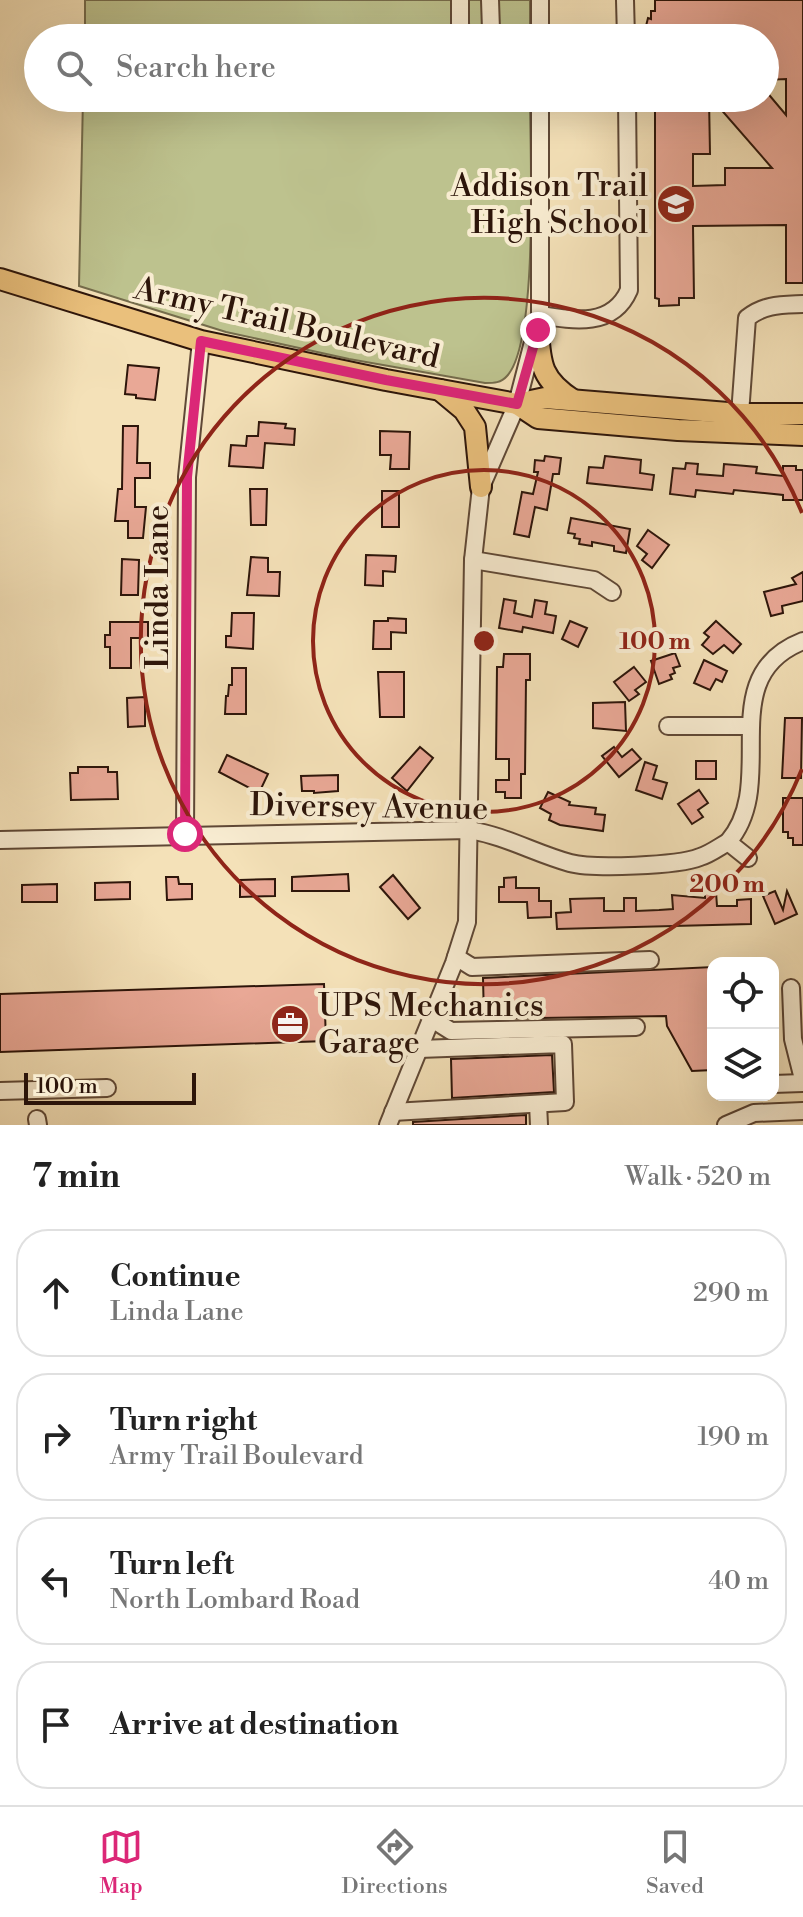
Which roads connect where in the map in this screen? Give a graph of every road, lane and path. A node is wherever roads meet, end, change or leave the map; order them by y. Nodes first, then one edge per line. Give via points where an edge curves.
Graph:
1 (460, 0) edge
2 (490, 0) edge
3 (540, 0) edge
4 (625, 0) edge
5 (460, 24) edge
6 (491, 24) edge
7 (540, 24) edge
8 (626, 24) edge
9 (540, 112) edge
10 (627, 112) edge
11 (0, 279) edge
12 (803, 304) edge
13 (539, 322) junction
14 (201, 341) junction
15 (440, 390) junction
16 (573, 400) junction
17 (517, 404) junction
18 (803, 414) edge
19 (739, 423) junction
20 (803, 435) edge
21 (481, 487) junction
22 (473, 560) junction
23 (612, 592) dead end
24 (803, 641) edge
25 (668, 726) dead end
26 (750, 726) junction
27 (469, 824) junction
28 (185, 834) junction
29 (0, 840) edge
30 (728, 842) junction
31 (748, 858) dead end
32 (456, 957) junction
33 (650, 960) dead end
34 (791, 988) dead end
35 (432, 1019) junction
36 (636, 1027) dead end
37 (419, 1049) junction
38 (803, 1081) edge
39 (779, 1083) edge
40 (107, 1088) dead end
41 (0, 1091) edge
42 (538, 1104) junction
43 (803, 1111) edge
44 (390, 1119) edge
45 (539, 1125) edge
46 (726, 1125) edge

1 - 5 street
2 - 6 street
3 - 7 street
4 - 8 street
9 - 13 street
10 - 13 street via 629,290 624,303 598,318
11 - 14 main road, Army Trail Boulevard
12 - 19 street via 772,305 747,318
13 - 16 main road via 540,357 553,387
13 - 17 street
14 - 15 main road, Army Trail Boulevard
14 - 28 street, Linda Lane via 187,477
15 - 17 main road, Army Trail Boulevard
15 - 21 main road via 475,427
16 - 17 main road
16 - 19 main road
17 - 19 main road via 538,418
17 - 21 street
18 - 19 main road
19 - 20 main road
21 - 22 street
22 - 23 street via 594,580
22 - 27 street
24 - 26 street via 778,656 761,675
25 - 26 street
26 - 30 street via 749,798
27 - 28 street, Diversey Avenue
27 - 30 street, Diversey Avenue via 590,866 688,861
27 - 32 street via 467,922
28 - 29 street, Diversey Avenue
30 - 31 street
32 - 33 street via 472,967
32 - 35 street
34 - 38 street via 793,1039
35 - 36 street via 451,1031
35 - 37 street
37 - 42 street via 563,1044 565,1102
37 - 44 street
38 - 39 street
40 - 41 street
42 - 44 street
42 - 45 street
43 - 46 street via 754,1113

